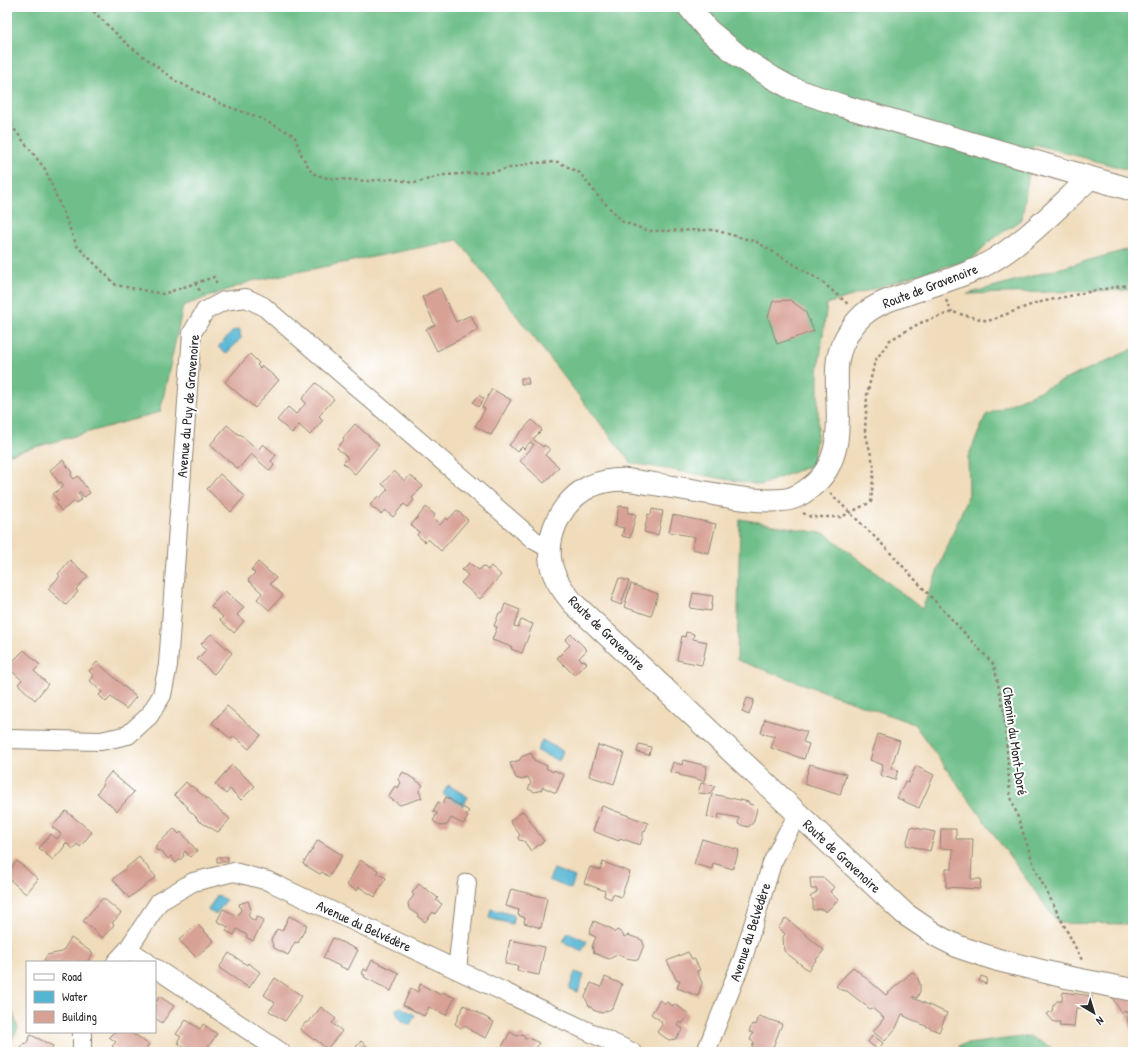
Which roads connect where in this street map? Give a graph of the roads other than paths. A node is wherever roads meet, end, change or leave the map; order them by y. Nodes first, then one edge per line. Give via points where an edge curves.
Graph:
1 (689, 7) edge
2 (1090, 178) junction
3 (1133, 190) edge
4 (550, 549) junction
5 (7, 739) edge
6 (798, 815) junction
7 (468, 883) dead end
8 (122, 956) edge
9 (143, 961) edge
10 (156, 969) edge
11 (457, 970) junction
12 (1133, 990) edge
13 (82, 1033) edge
14 (82, 1052) edge
15 (281, 1052) edge
16 (632, 1052) edge
17 (706, 1052) edge

1 - 2 street via 708,30 740,58 791,88 843,106
2 - 3 street
2 - 4 street, Route de Gravenoire via 1006,253 960,276 882,302 870,309 852,327 841,347 836,372 838,417 834,452 818,482 799,495 782,500 743,499 628,480 610,481 590,487 569,502 557,521 550,540
4 - 5 street, Avenue du Puy de Gravenoire via 534,540 263,306 246,298 225,300 205,311 192,333 168,665 162,695 149,716 128,735 101,741
4 - 6 street, Route de Gravenoire via 554,574 573,603
6 - 12 street, Route de Gravenoire via 905,914 939,937 959,947 998,960
6 - 17 street, Avenue du Belvédère via 772,863 743,958
7 - 11 street
8 - 9 street
8 - 11 street, Avenue du Belvédère via 159,902 193,882 234,872 268,881
10 - 15 street
11 - 16 street, Avenue du Belvédère
13 - 14 street

